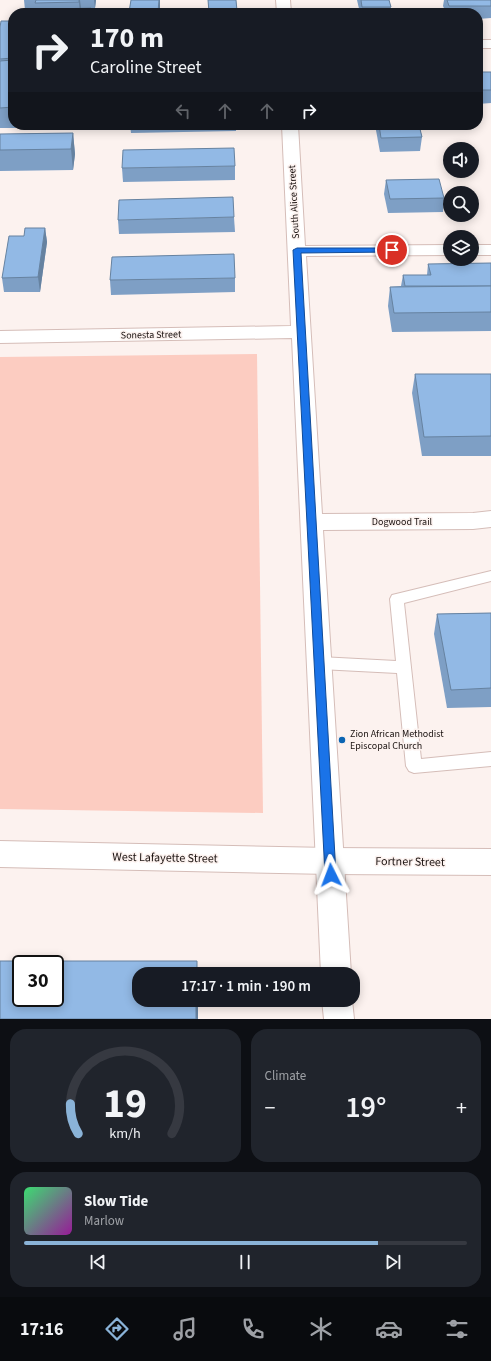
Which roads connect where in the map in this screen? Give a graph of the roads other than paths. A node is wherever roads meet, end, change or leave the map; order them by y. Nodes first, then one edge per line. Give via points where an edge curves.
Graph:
1 (290, 130) edge
2 (297, 250) junction
3 (443, 250) edge
4 (479, 250) edge
5 (491, 250) edge
6 (302, 332) junction
7 (0, 337) edge
8 (491, 519) edge
9 (312, 522) junction
10 (491, 576) edge
11 (320, 663) junction
12 (404, 667) junction
13 (491, 759) edge
14 (0, 854) edge
15 (330, 861) junction
16 (491, 862) edge
17 (336, 967) edge
18 (338, 1007) edge
19 (338, 1019) edge

1 - 2 street, South Alice Street
2 - 3 street
2 - 6 street, South Alice Street
4 - 5 street
6 - 7 street, Sonesta Street
6 - 9 street, South Alice Street
8 - 9 street, Dogwood Trail
9 - 11 street, South Alice Street
10 - 12 lane via 397,599
11 - 12 lane
11 - 15 street, South Alice Street
12 - 13 lane via 414,766
14 - 15 street, West Lafayette Street
15 - 16 street, Fortner Street
15 - 17 street, South Alice Street
18 - 19 street

